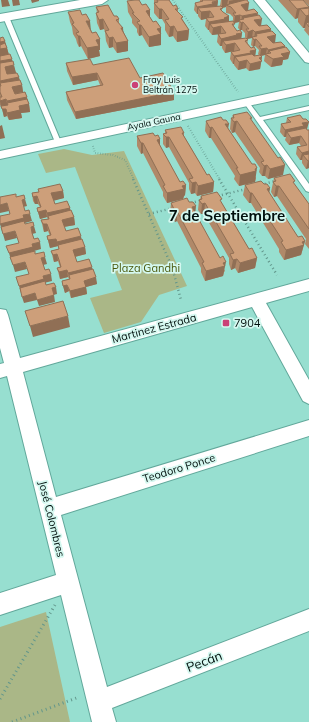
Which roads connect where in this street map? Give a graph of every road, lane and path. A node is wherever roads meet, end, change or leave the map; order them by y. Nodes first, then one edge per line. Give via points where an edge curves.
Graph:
1 (102, 0) edge
2 (173, 0) edge
3 (259, 0) edge
4 (3, 17) edge
5 (309, 60) edge
6 (309, 89) edge
7 (246, 102) junction
8 (309, 108) edge
9 (258, 119) junction
10 (188, 126) dead end
11 (58, 142) junction
12 (93, 146) dead end
13 (0, 155) edge
14 (299, 176) junction
15 (257, 186) edge
16 (250, 188) edge
17 (309, 189) edge
18 (228, 193) junction
19 (214, 197) edge
20 (207, 199) edge
21 (185, 204) edge
22 (178, 206) edge
23 (149, 214) junction
24 (277, 275) dead end
25 (309, 285) edge
26 (181, 300) dead end
27 (256, 300) junction
28 (0, 315) edge
29 (7, 369) edge
30 (309, 396) edge
31 (309, 428) edge
32 (50, 509) junction
33 (68, 582) junction
34 (0, 604) edge
35 (309, 620) edge
36 (0, 699) edge
37 (100, 705) edge
38 (12, 722) edge

1 - 4 street
2 - 7 path
3 - 5 street
4 - 11 lane
6 - 7 street, Ayala Gauna
7 - 9 lane
7 - 11 street, Ayala Gauna
8 - 9 lane
9 - 14 lane
10 - 18 path
11 - 13 street, Ayala Gauna
12 - 23 path via 95,153 113,155 125,160
14 - 15 path
14 - 17 lane
16 - 18 path
18 - 19 path
18 - 24 path
20 - 21 path
22 - 23 path
23 - 26 path via 172,266
25 - 27 street, Martinez Estrada
27 - 29 street, Martinez Estrada
27 - 30 street
28 - 29 street, José Colombres
29 - 32 street, José Colombres
31 - 32 street, Teodoro Ponce
32 - 33 street, José Colombres
33 - 34 street
33 - 36 path
33 - 37 street, José Colombres
35 - 37 street, Pecán
37 - 38 path

